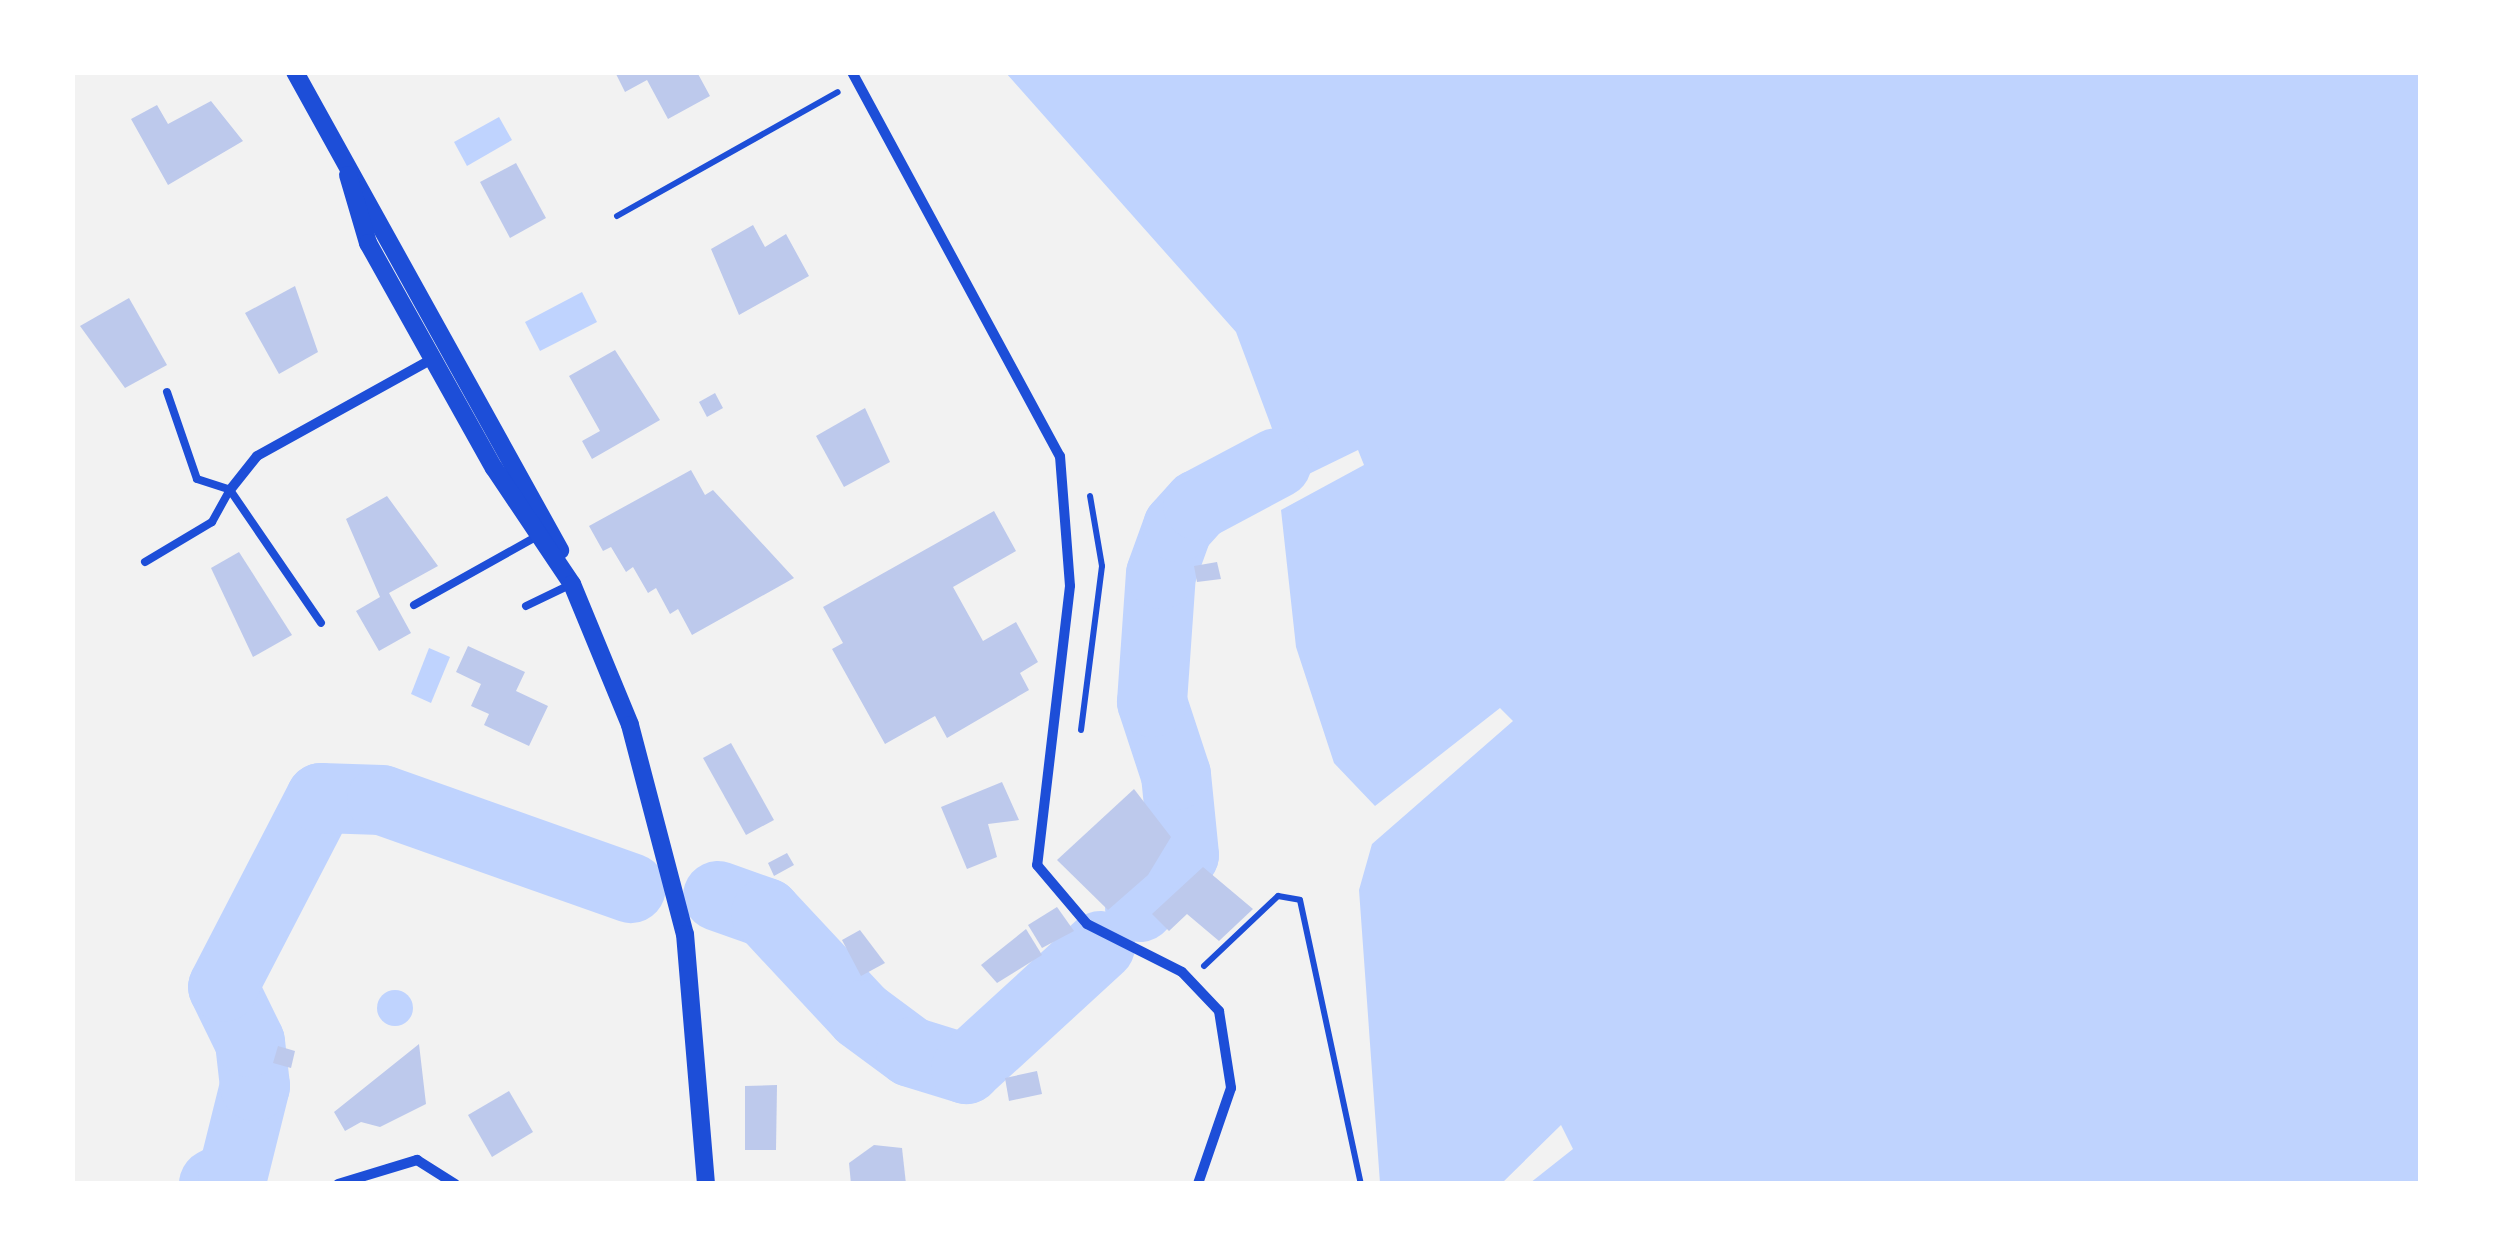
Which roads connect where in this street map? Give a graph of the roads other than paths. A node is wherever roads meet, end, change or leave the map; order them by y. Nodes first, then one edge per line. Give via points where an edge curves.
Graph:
1 (284, 72) edge
2 (295, 72) edge
3 (855, 77) edge
4 (307, 100) junction
5 (438, 356) junction
6 (167, 392) dead end
7 (230, 490) junction
8 (546, 531) junction
9 (145, 562) dead end
10 (572, 584) junction
11 (414, 605) dead end
12 (526, 606) dead end
13 (322, 623) dead end
14 (338, 1184) edge
15 (454, 1184) edge
16 (706, 1184) edge
17 (1198, 1184) edge

1 - 4 street
2 - 4 street
3 - 17 street via 1060,456 1070,586 1034,844 1049,886 1103,933 1182,972 1226,1026 1231,1088
4 - 5 street via 418,286
5 - 7 street via 257,456
5 - 8 street
6 - 7 lane via 198,479
7 - 9 lane via 212,522
7 - 13 lane
8 - 10 street
8 - 11 lane
10 - 12 lane
10 - 16 street via 643,762 678,900
14 - 15 street via 417,1160

